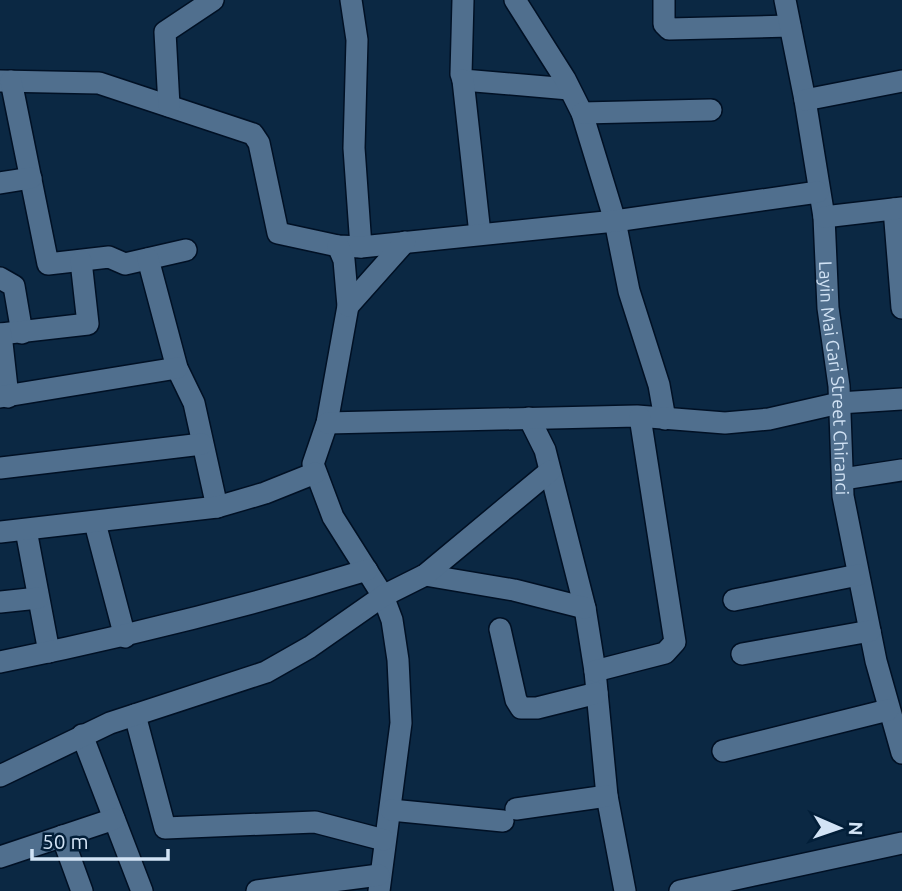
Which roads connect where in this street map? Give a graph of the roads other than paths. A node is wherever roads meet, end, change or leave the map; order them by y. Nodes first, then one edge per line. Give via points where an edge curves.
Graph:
1 (213, 0) edge
2 (351, 0) edge
3 (463, 0) edge
4 (515, 0) edge
5 (664, 0) edge
6 (785, 0) edge
7 (790, 26) junction
8 (463, 80) junction
9 (6, 81) edge
10 (902, 81) edge
11 (569, 89) junction
12 (805, 100) junction
13 (169, 106) junction
14 (711, 110) dead end
15 (582, 113) junction
16 (31, 178) junction
17 (0, 183) edge
18 (818, 192) junction
19 (898, 209) edge
20 (824, 216) junction
21 (615, 221) junction
22 (480, 234) junction
23 (405, 242) junction
24 (338, 246) junction
25 (361, 247) junction
26 (186, 250) dead end
27 (148, 259) junction
28 (81, 261) junction
29 (0, 278) edge
30 (348, 306) junction
31 (902, 308) edge
32 (8, 334) edge
33 (177, 368) junction
34 (4, 397) edge
35 (902, 399) edge
36 (839, 403) junction
37 (640, 416) junction
38 (529, 418) junction
39 (666, 419) junction
40 (327, 423) junction
41 (202, 444) junction
42 (0, 468) edge
43 (902, 470) edge
44 (550, 471) junction
45 (315, 473) junction
46 (842, 479) junction
47 (217, 507) junction
48 (95, 523) junction
49 (26, 530) junction
50 (0, 532) edge
51 (366, 570) junction
52 (425, 575) junction
53 (858, 575) junction
54 (383, 596) junction
55 (38, 597) junction
56 (734, 600) dead end
57 (0, 602) edge
58 (585, 608) junction
59 (500, 629) dead end
60 (870, 631) junction
61 (125, 637) junction
62 (49, 652) junction
63 (742, 654) dead end
64 (0, 662) edge
65 (595, 671) junction
66 (597, 693) junction
67 (888, 710) junction
68 (135, 715) junction
69 (82, 735) junction
70 (723, 751) dead end
71 (902, 753) edge
72 (0, 775) edge
73 (607, 796) junction
74 (391, 810) junction
75 (114, 819) junction
76 (62, 836) junction
77 (384, 840) junction
78 (902, 843) edge
79 (0, 857) edge
80 (379, 883) edge
81 (710, 888) edge
82 (279, 889) edge
83 (82, 891) edge
84 (142, 891) edge
85 (257, 891) edge
86 (625, 891) edge
87 (680, 891) edge

1 - 13 street via 165,32
2 - 25 street via 357,40 354,148
3 - 8 street
4 - 11 street
5 - 7 street via 664,24 669,29
6 - 7 street, Layin Mai Gari Street Chiranci
7 - 12 street, Layin Mai Gari Street Chiranci
8 - 11 street
8 - 22 street
9 - 13 street via 99,83
9 - 16 street
10 - 12 street
11 - 15 street
12 - 18 street, Layin Mai Gari Street Chiranci
13 - 24 street via 257,137 278,233
14 - 15 street
15 - 21 street
16 - 17 street
16 - 28 street via 48,264
18 - 20 street, Layin Mai Gari Street Chiranci
18 - 21 street
19 - 20 street
19 - 31 street
20 - 36 street, Layin Mai Gari Street Chiranci
21 - 22 street
21 - 39 street via 629,291
22 - 23 street
23 - 25 street
23 - 30 street
24 - 25 street
24 - 30 street via 344,260
26 - 27 street
27 - 28 street via 125,264 116,258
27 - 33 street
28 - 32 street via 88,324
29 - 32 street via 14,286
30 - 40 street
32 - 34 street
33 - 34 street
33 - 41 street via 194,403
35 - 36 street
36 - 39 street via 769,419 724,423
36 - 46 street, Layin Mai Gari Street Chiranci
37 - 38 street
37 - 39 street
37 - 65 street via 675,642 665,653
38 - 40 street
38 - 44 street
40 - 45 street via 315,455
41 - 42 street
41 - 47 street
43 - 46 street
44 - 52 street
44 - 58 street
45 - 47 street
45 - 51 street via 333,517
46 - 53 street, Layin Mai Gari Street Chiranci
47 - 48 street
48 - 49 street
48 - 61 street
49 - 50 street
49 - 55 street
51 - 54 street
51 - 61 street
52 - 54 street
52 - 58 street
53 - 56 street
53 - 60 street, Layin Mai Gari Street Chiranci
54 - 68 street via 310,647 266,671
54 - 74 street via 392,620 402,702
55 - 57 street
55 - 62 street
58 - 65 street
59 - 66 street via 521,708
60 - 63 street
60 - 67 street, Layin Mai Gari Street Chiranci
61 - 62 street
62 - 64 street
65 - 66 street
66 - 73 street
67 - 70 street
67 - 71 street, Layin Mai Gari Street Chiranci
68 - 69 street
68 - 77 street via 165,828 315,822
69 - 72 street
69 - 75 street
73 - 74 street via 509,815
73 - 86 street
74 - 77 street
75 - 76 street
75 - 84 street
76 - 79 street
76 - 83 street
77 - 80 street
78 - 81 street
80 - 82 street
81 - 87 street
82 - 85 street

